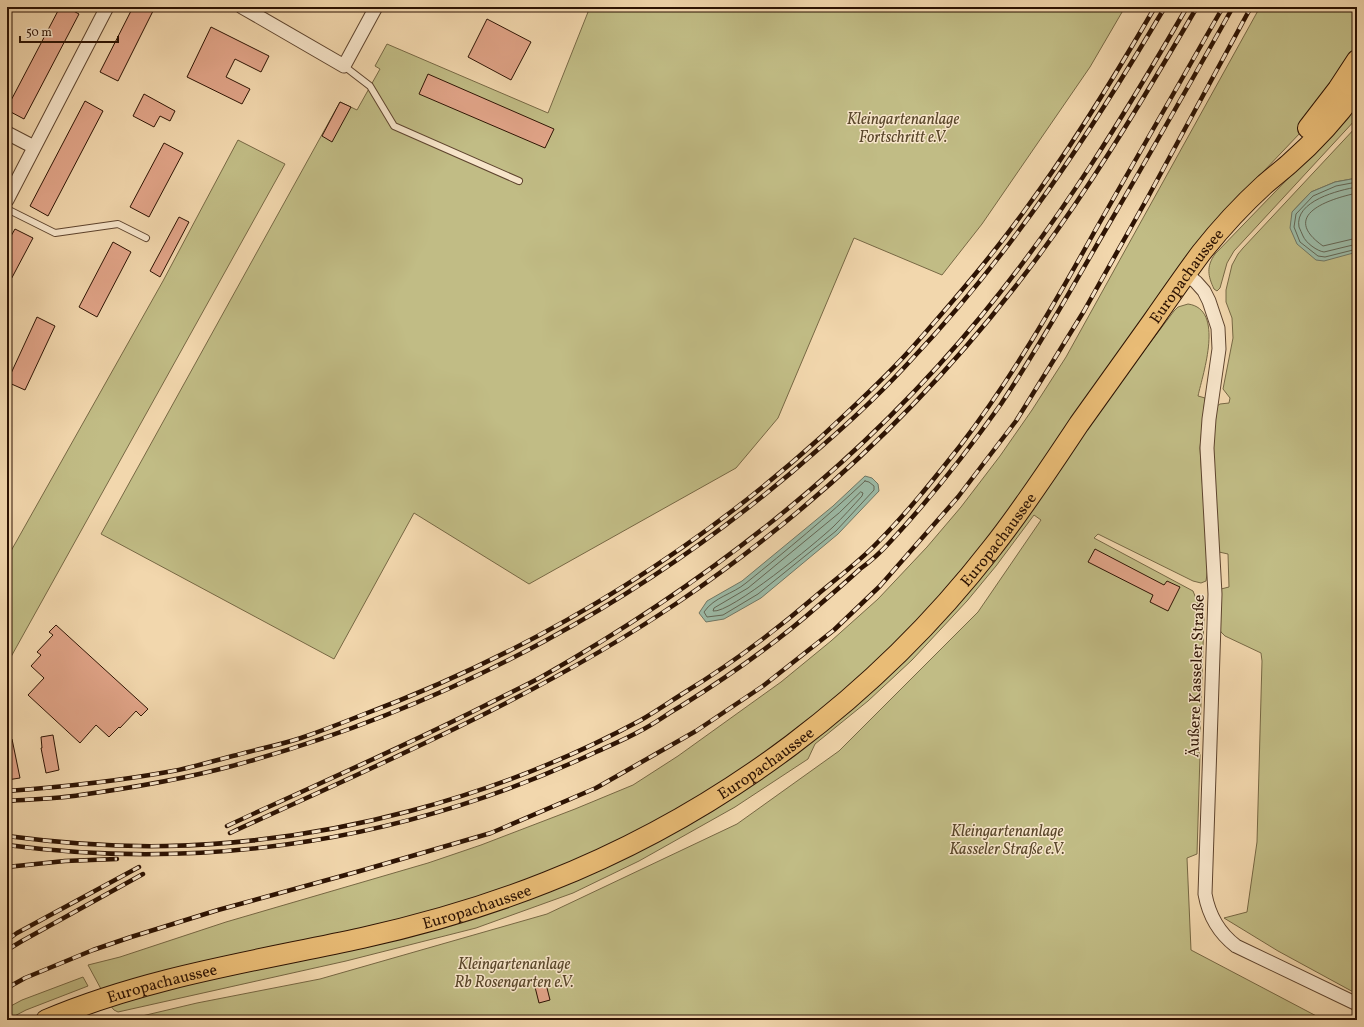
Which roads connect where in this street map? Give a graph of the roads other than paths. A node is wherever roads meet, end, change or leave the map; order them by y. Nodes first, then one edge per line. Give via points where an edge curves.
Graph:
1 (107, 7) edge
2 (242, 7) edge
3 (376, 7) edge
4 (1357, 60) edge
5 (344, 66) junction
6 (1357, 89) edge
7 (7, 133) edge
8 (34, 147) junction
9 (520, 181) dead end
10 (1265, 184) junction
11 (7, 200) edge
12 (7, 209) edge
13 (146, 238) dead end
14 (1186, 274) junction
15 (1357, 1004) edge
16 (46, 1020) edge

1 - 8 street
2 - 5 street
3 - 5 street
4 - 10 main road, Europachaussee via 1338,89
5 - 9 lane via 370,86 394,126
6 - 10 main road, Europachaussee via 1312,142
7 - 8 street
8 - 11 street
10 - 14 main road, Europachaussee via 1212,240
12 - 13 lane via 55,233 118,224
14 - 15 street, Äußere Kasseler Straße via 1204,291 1209,301 1218,328 1219,349 1207,448 1215,594 1205,894 1207,905 1220,931 1236,946
14 - 16 main road, Europachaussee via 1011,524 943,607 888,664 851,697 796,742 733,786 627,847 551,881 482,906 403,928 151,984 101,999

